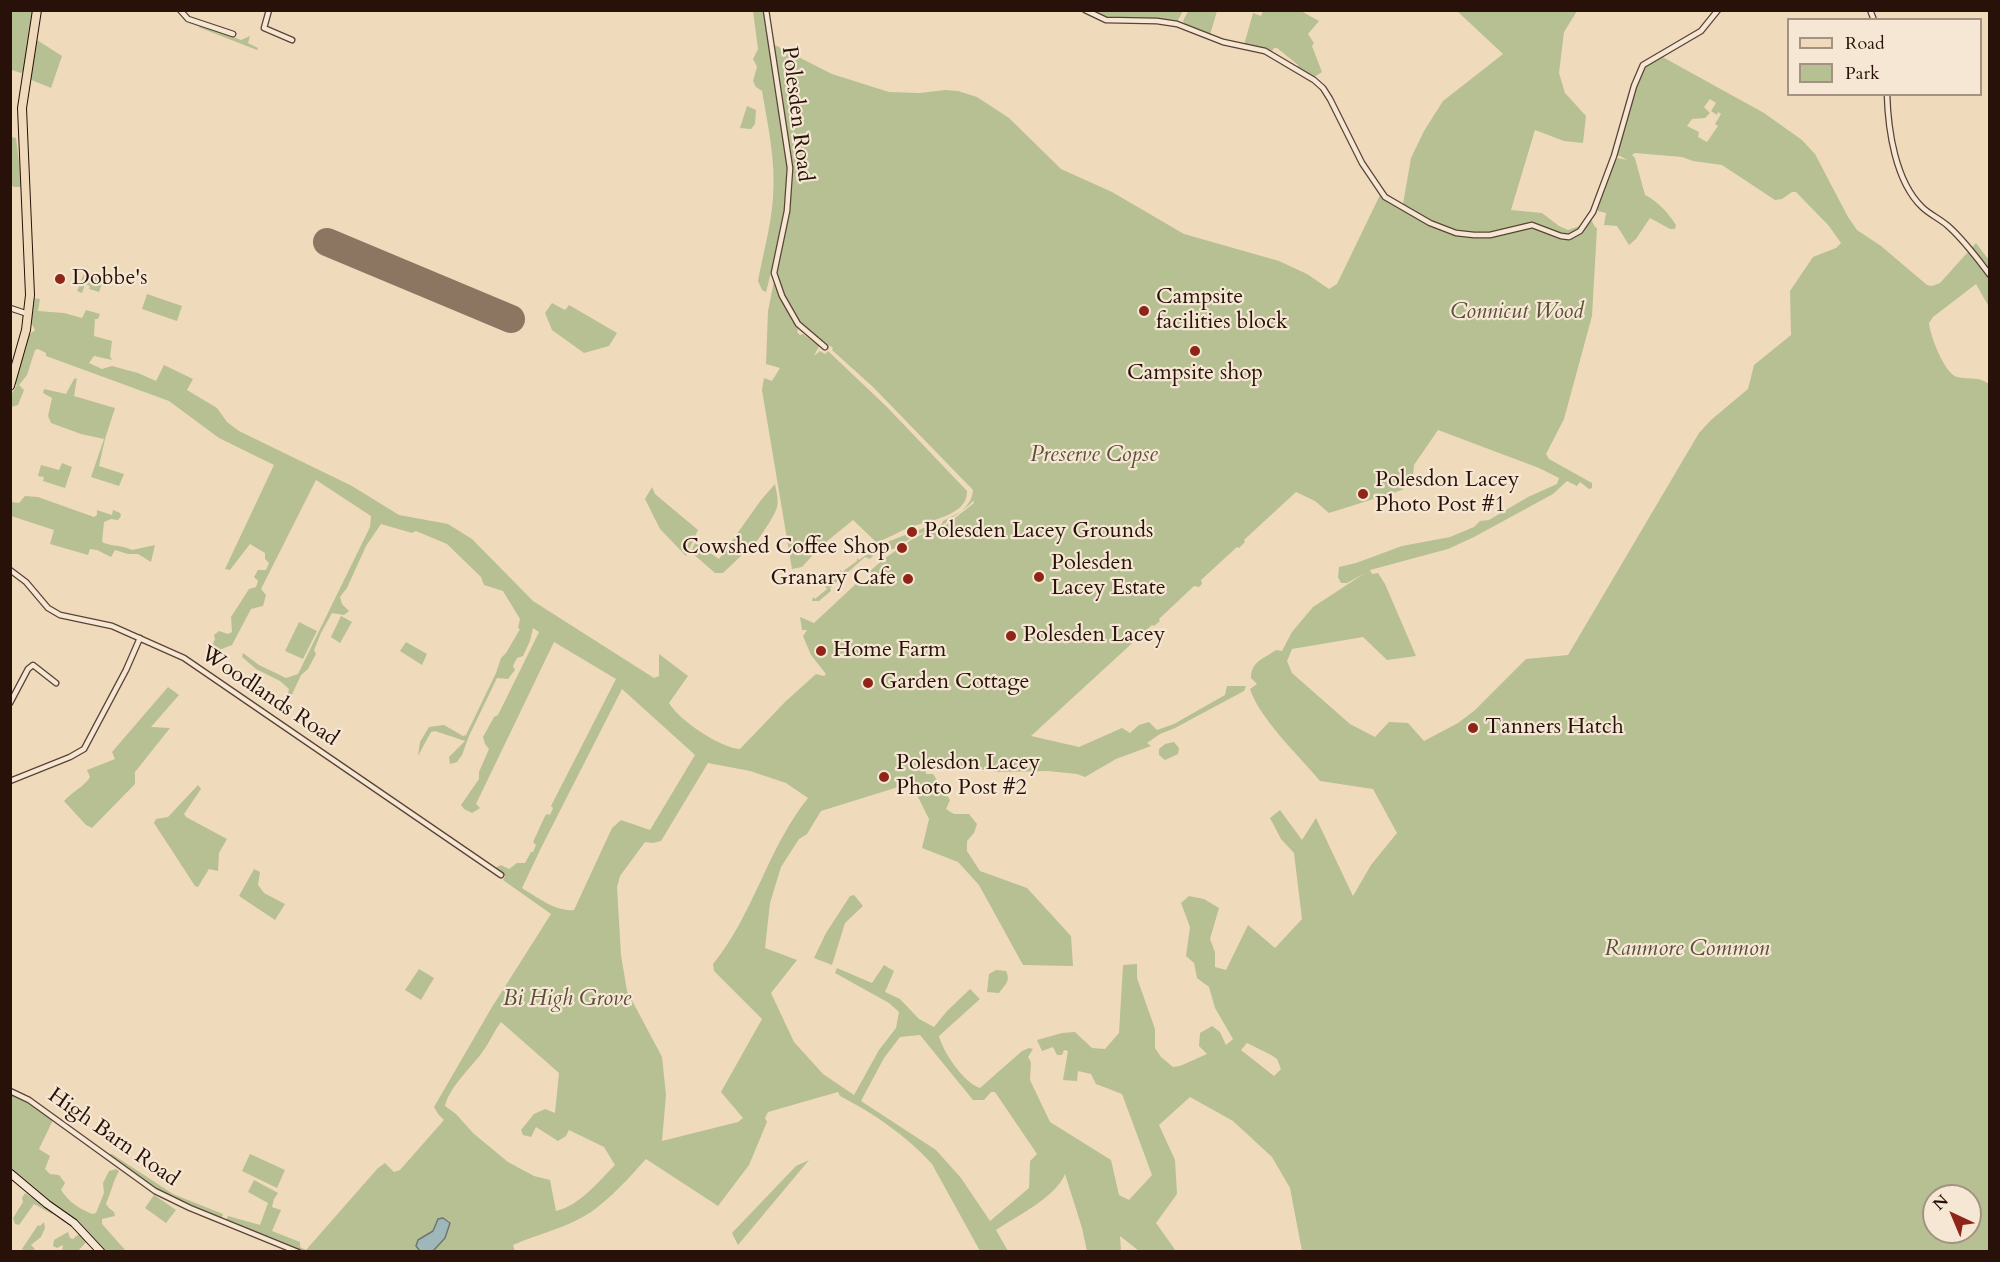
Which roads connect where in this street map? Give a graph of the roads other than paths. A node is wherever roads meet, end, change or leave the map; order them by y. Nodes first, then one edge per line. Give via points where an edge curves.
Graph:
1 (37, 10) edge
2 (180, 10) edge
3 (269, 10) edge
4 (766, 10) edge
5 (1085, 10) edge
6 (1718, 10) edge
7 (233, 34) dead end
8 (292, 40) dead end
9 (1887, 96) edge
10 (1989, 275) edge
11 (10, 308) edge
12 (28, 314) junction
13 (825, 347) dead end
14 (10, 386) edge
15 (10, 570) edge
16 (140, 638) junction
17 (56, 683) dead end
18 (10, 703) edge
19 (10, 781) edge
20 (501, 875) dead end
21 (10, 1091) edge
22 (10, 1173) edge
23 (101, 1251) edge
24 (298, 1251) edge

1 - 12 main road via 22,108
2 - 7 street via 188,19
3 - 8 street via 264,28
4 - 13 street, Polesden Road via 790,168 787,211 774,273 798,324
5 - 6 street via 1106,20 1178,24 1223,42 1265,51 1314,80 1330,99 1362,163 1385,197 1430,223 1456,233 1490,235 1532,225 1569,237 1589,221 1643,65 1701,31
9 - 10 street via 1892,142 1912,194 1922,207 1950,228
11 - 12 street
12 - 14 main road
15 - 16 street, Woodlands Road via 60,615 103,624
16 - 19 street via 84,749
16 - 20 street, Woodlands Road via 191,663
17 - 18 street via 33,665
21 - 24 street, High Barn Road via 155,1191
22 - 23 street

